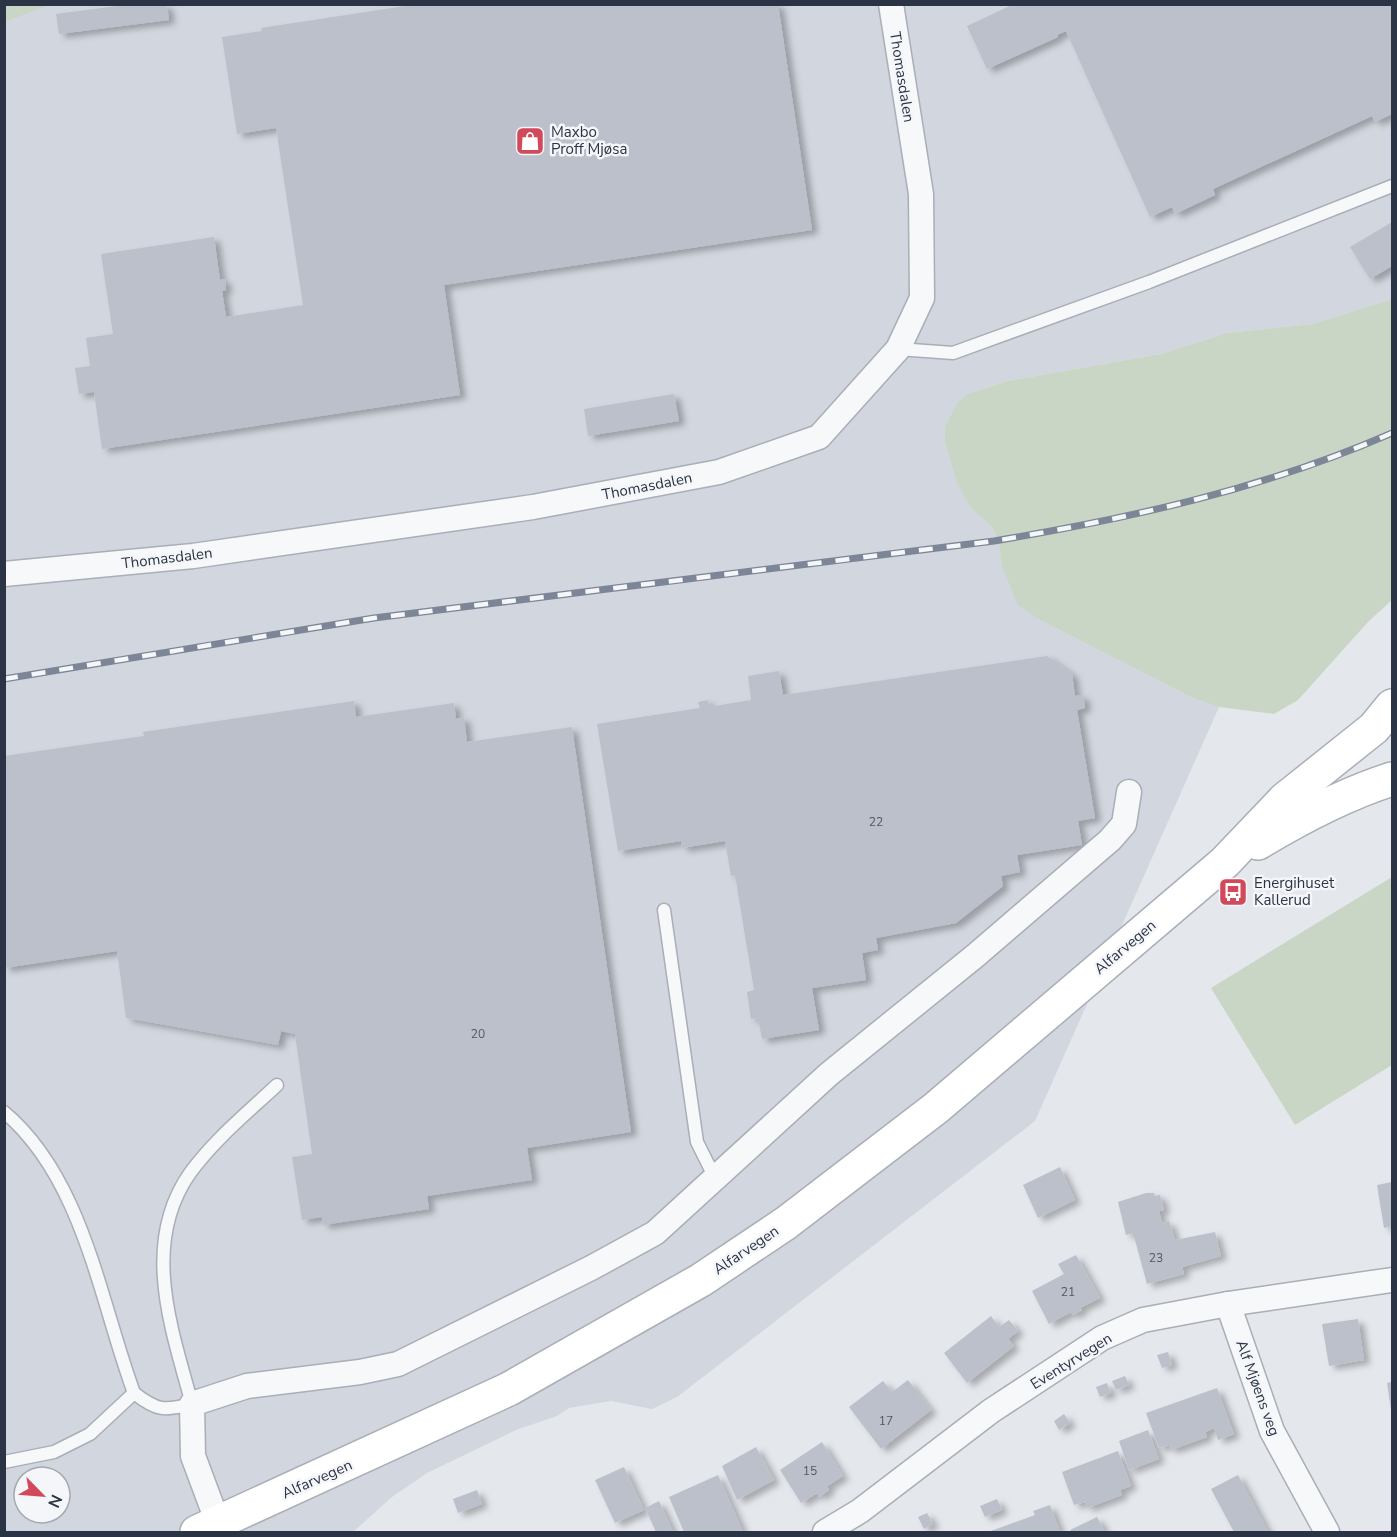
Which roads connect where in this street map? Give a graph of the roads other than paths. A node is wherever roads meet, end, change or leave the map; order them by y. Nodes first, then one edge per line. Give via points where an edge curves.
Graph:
1 (891, 4) edge
2 (1392, 186) edge
3 (898, 349) junction
4 (4, 574) edge
5 (1392, 706) edge
6 (1392, 779) edge
7 (1129, 792) dead end
8 (1226, 862) junction
9 (664, 910) dead end
10 (277, 1085) dead end
11 (4, 1112) edge
12 (715, 1178) junction
13 (1392, 1280) edge
14 (1228, 1304) junction
15 (134, 1393) junction
16 (192, 1404) junction
17 (4, 1462) edge
18 (208, 1528) edge
19 (825, 1533) edge
20 (1327, 1533) edge

1 - 3 street, Thomasdalen via 921,194 922,298
2 - 3 lane via 1149,282 953,353
3 - 4 street, Thomasdalen via 819,437 719,472 533,507 193,556
5 - 8 main road, Alfarvegen via 1374,728 1286,799
6 - 8 main road, Alfarvegen via 1293,822
7 - 12 street via 1124,824 1110,840 829,1074
8 - 18 main road, Alfarvegen via 864,1166 701,1280 509,1389
9 - 12 lane via 697,1142
10 - 16 lane via 223,1135 189,1174 174,1206 165,1240 162,1278
11 - 15 lane via 51,1165 86,1244
12 - 16 street via 655,1233 398,1364 247,1386
13 - 14 street, Eventyrvegen
14 - 19 street, Eventyrvegen via 1143,1320 1102,1338 991,1411
14 - 20 street, Alf Mjøens veg via 1272,1431
15 - 16 lane via 150,1406 166,1411
15 - 17 lane via 90,1434 54,1452
16 - 18 street via 193,1456

